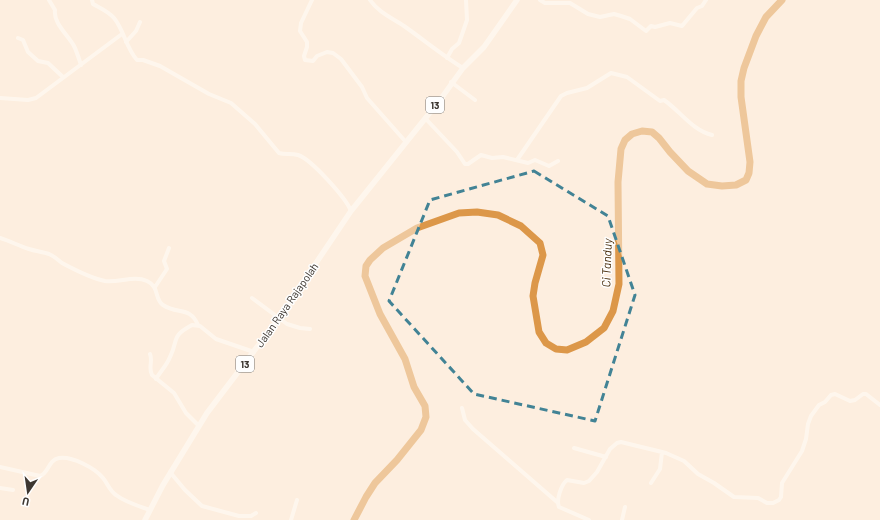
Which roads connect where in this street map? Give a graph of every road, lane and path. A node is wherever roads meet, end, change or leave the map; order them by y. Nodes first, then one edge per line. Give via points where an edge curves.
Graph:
1 (49, 0) edge
2 (92, 0) edge
3 (312, 0) edge
4 (370, 0) edge
5 (466, 0) edge
6 (517, 0) edge
7 (540, 0) edge
8 (706, 0) edge
9 (140, 22) dead end
10 (122, 34) junction
11 (18, 38) dead end
12 (126, 42) junction
13 (447, 58) junction
14 (81, 65) junction
15 (462, 68) junction
16 (64, 78) junction
17 (451, 82) junction
18 (0, 98) edge
19 (475, 100) dead end
20 (424, 117) junction
21 (712, 135) dead end
22 (405, 141) junction
23 (517, 160) junction
24 (558, 161) dead end
25 (351, 211) junction
26 (0, 238) edge
27 (169, 248) dead end
28 (155, 287) junction
29 (252, 298) dead end
30 (279, 318) junction
31 (198, 325) junction
32 (310, 329) dead end
33 (254, 352) junction
34 (150, 354) dead end
35 (156, 379) junction
36 (880, 404) edge
37 (462, 408) dead end
38 (199, 426) junction
39 (574, 448) dead end
40 (662, 452) junction
41 (606, 457) junction
42 (0, 467) edge
43 (170, 472) junction
44 (651, 483) dead end
45 (0, 488) edge
46 (13, 490) dead end
47 (297, 500) dead end
48 (557, 502) junction
49 (625, 507) dead end
50 (150, 510) junction
51 (256, 512) dead end
52 (145, 520) edge
53 (291, 520) edge
54 (589, 520) edge
55 (622, 520) edge

1 - 14 street via 57,20 74,46
2 - 10 street via 93,4 115,19
3 - 22 street via 300,25 300,31 307,42 305,60 313,62 317,56 327,52 341,59 367,98
4 - 13 street via 374,6
5 - 13 street via 467,20 459,44 452,49
6 - 15 highway, 13 via 484,47
7 - 8 street via 545,3 570,3 588,14 600,17 614,14 621,16 630,19 646,31 651,26 655,28 670,23 682,26
9 - 12 street via 136,32
10 - 12 street
10 - 14 street
11 - 16 street via 23,40 27,52 37,60 48,63
12 - 25 street via 137,60 160,66 231,104 255,124 279,153 304,158 338,192
13 - 15 street
14 - 16 street
15 - 17 highway, 13
16 - 18 street via 31,100
17 - 19 street
17 - 20 highway, 13 via 440,100
20 - 22 highway, 13
20 - 23 street via 465,164 481,155
21 - 23 street via 704,133 664,100 660,101 627,77 611,73 587,88 561,96
22 - 25 highway, 13
23 - 24 street via 528,163 535,160 550,166
25 - 30 highway, Jalan Raya Rajapolah / 13
26 - 28 street via 49,254 74,270 105,281 142,279
27 - 28 street via 164,261 167,269
28 - 31 street via 162,305 191,314
29 - 30 street
30 - 32 street via 287,324
30 - 33 highway, Jalan Raya Rajapolah / 13
31 - 33 street via 216,339
31 - 35 street via 192,325 179,334 170,358
33 - 38 highway, Jalan Raya Rajapolah / 13
34 - 35 street via 150,371
35 - 38 street via 174,393 186,413
36 - 40 street via 866,394 850,401 835,394 819,406 811,416 802,451 782,483 781,497 773,503 758,498 734,498 698,474 687,462
37 - 48 street via 465,420 490,446
38 - 43 highway, Jalan Raya Rajapolah / 13
39 - 41 street
40 - 41 street via 621,442 613,446
40 - 44 street via 660,469
41 - 48 street via 597,472 586,482 565,480
42 - 50 street via 40,476 54,459 71,458 101,476 117,496
43 - 50 highway, Jalan Raya Rajapolah / 13
43 - 51 street via 202,506 239,516 251,516
45 - 46 street
47 - 53 street
48 - 54 street via 560,508
49 - 55 street
50 - 52 highway, Jalan Raya Rajapolah / 13

